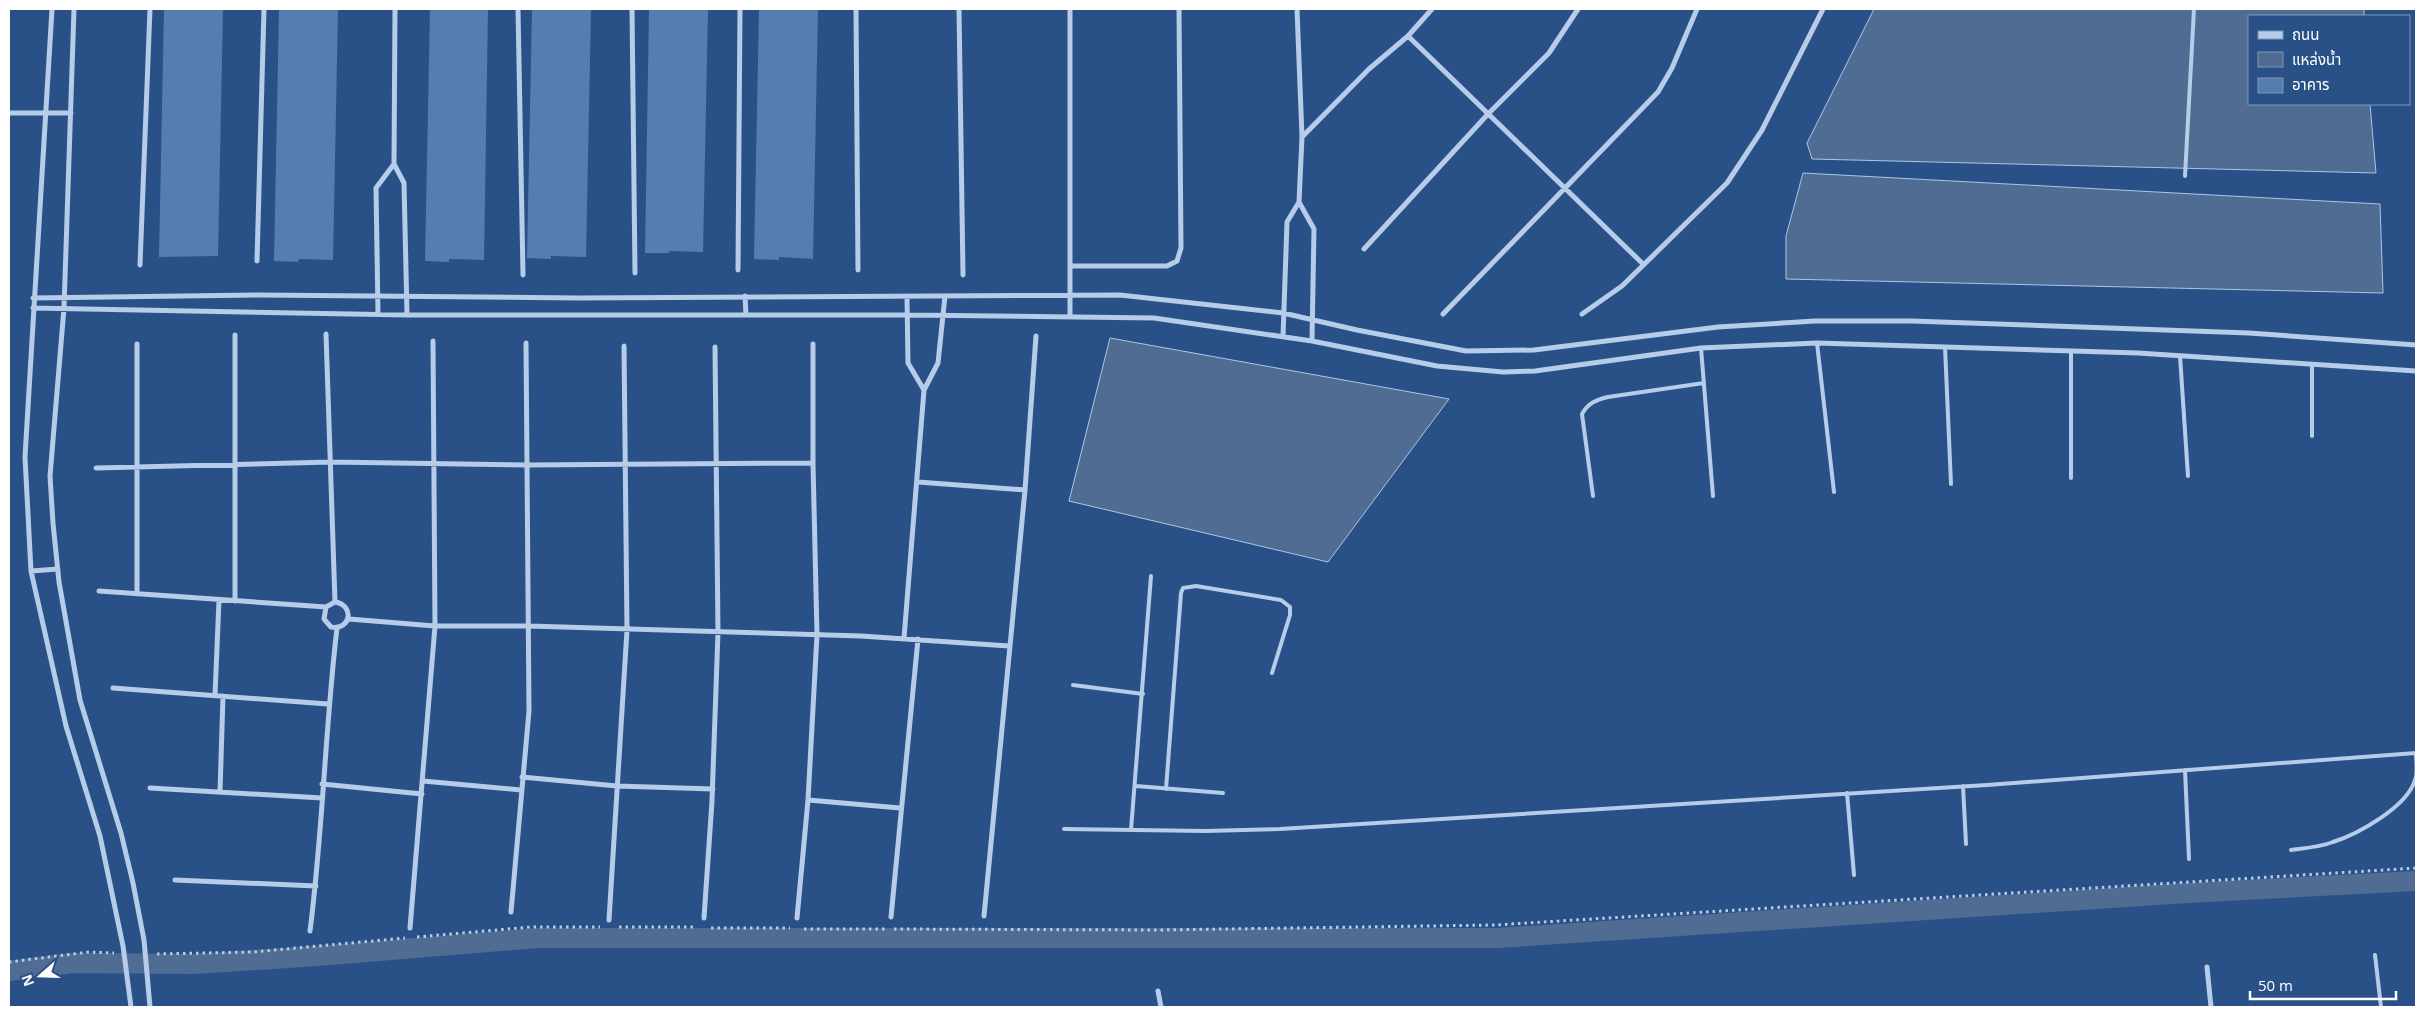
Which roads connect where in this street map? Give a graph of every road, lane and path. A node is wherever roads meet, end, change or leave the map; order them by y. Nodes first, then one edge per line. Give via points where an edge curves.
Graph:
1 (52, 9) edge
2 (74, 9) edge
3 (150, 9) edge
4 (264, 9) edge
5 (395, 9) edge
6 (518, 9) edge
7 (632, 9) edge
8 (740, 9) edge
9 (856, 9) edge
10 (959, 9) edge
11 (1070, 9) edge
12 (1179, 9) edge
13 (1297, 9) edge
14 (1432, 9) edge
15 (1578, 9) edge
16 (1697, 9) edge
17 (1823, 9) edge
18 (2194, 9) edge
19 (1408, 36) junction
20 (9, 113) edge
21 (46, 113) junction
22 (70, 113) junction
23 (1488, 114) junction
24 (1302, 137) junction
25 (394, 164) junction
26 (2185, 176) dead end
27 (1564, 188) junction
28 (1299, 202) junction
29 (1364, 249) dead end
30 (257, 262) dead end
31 (1642, 264) junction
32 (140, 265) dead end
33 (1070, 266) junction
34 (738, 270) dead end
35 (858, 270) dead end
36 (635, 273) dead end
37 (523, 274) dead end
38 (963, 275) dead end
39 (1071, 295) junction
40 (407, 296) junction
41 (745, 296) junction
42 (945, 296) junction
43 (378, 297) junction
44 (907, 297) junction
45 (33, 298) junction
46 (64, 298) junction
47 (33, 308) junction
48 (64, 308) junction
49 (378, 313) junction
50 (1283, 313) junction
51 (407, 314) junction
52 (1443, 314) dead end
53 (1582, 314) dead end
54 (746, 315) junction
55 (908, 315) junction
56 (944, 315) junction
57 (1070, 316) junction
58 (1314, 319) junction
59 (326, 334) dead end
60 (235, 335) dead end
61 (1036, 336) dead end
62 (1283, 337) junction
63 (433, 341) dead end
64 (1312, 341) junction
65 (526, 343) dead end
66 (1817, 343) junction
67 (137, 344) dead end
68 (813, 344) dead end
69 (2416, 345) edge
70 (624, 346) dead end
71 (715, 347) dead end
72 (1945, 347) junction
73 (1701, 348) junction
74 (2071, 351) junction
75 (2180, 356) junction
76 (2312, 364) junction
77 (2416, 371) edge
78 (1704, 383) junction
79 (924, 390) junction
80 (2312, 436) dead end
81 (331, 462) junction
82 (235, 463) junction
83 (434, 463) junction
84 (716, 463) junction
85 (813, 463) junction
86 (625, 464) junction
87 (528, 465) junction
88 (137, 466) junction
89 (96, 468) dead end
90 (2188, 476) dead end
91 (2071, 478) dead end
92 (918, 482) junction
93 (1950, 484) dead end
94 (1025, 490) junction
95 (1834, 492) dead end
96 (1593, 496) dead end
97 (1712, 496) dead end
98 (58, 568) junction
99 (31, 571) junction
100 (1151, 576) dead end
101 (99, 591) dead end
102 (137, 594) junction
103 (219, 600) junction
104 (235, 601) junction
105 (335, 602) junction
106 (326, 607) junction
107 (349, 619) junction
108 (435, 626) junction
109 (529, 626) junction
110 (337, 628) junction
111 (627, 630) junction
112 (718, 632) junction
113 (817, 635) junction
114 (904, 638) junction
115 (918, 639) junction
116 (1010, 646) junction
117 (1272, 673) dead end
118 (1073, 685) dead end
119 (113, 688) dead end
120 (1142, 694) junction
121 (215, 696) junction
122 (223, 696) junction
123 (328, 704) junction
124 (2416, 753) edge
125 (2185, 770) junction
126 (522, 777) junction
127 (423, 781) junction
128 (322, 784) junction
129 (617, 786) junction
130 (1136, 786) junction
131 (1963, 786) junction
132 (150, 788) dead end
133 (713, 789) junction
134 (1166, 789) junction
135 (521, 790) junction
136 (220, 792) junction
137 (1223, 793) dead end
138 (1847, 793) junction
139 (422, 794) junction
140 (322, 798) junction
141 (808, 800) junction
142 (900, 808) junction
143 (1064, 829) dead end
144 (1131, 830) junction
145 (1966, 844) dead end
146 (2291, 850) dead end
147 (2189, 859) dead end
148 (2416, 868) edge
149 (1854, 875) dead end
150 (175, 880) dead end
151 (316, 886) junction
152 (511, 912) dead end
153 (984, 916) dead end
154 (890, 917) dead end
155 (704, 918) dead end
156 (797, 918) dead end
157 (608, 920) dead end
158 (608, 927) dead end
159 (618, 927) dead end
160 (410, 928) dead end
161 (310, 931) dead end
162 (118, 953) dead end
163 (148, 954) dead end
164 (2375, 955) dead end
165 (9, 962) edge
166 (2206, 967) dead end
167 (1158, 991) dead end
168 (131, 1007) edge
169 (150, 1007) edge
170 (1161, 1007) edge
171 (2211, 1007) edge
172 (2381, 1007) edge

1 - 21 street
2 - 22 street
3 - 32 street
4 - 30 street
5 - 25 street
6 - 37 street
7 - 36 street
8 - 34 street
9 - 35 street
10 - 38 street
11 - 33 street
12 - 33 street via 1181,248 1178,261 1167,266
13 - 24 street
14 - 19 street
15 - 23 street via 1549,53
16 - 27 street via 1658,92
17 - 31 street via 1748,153 1727,183
18 - 26 lane
19 - 23 street
19 - 24 street via 1369,69
20 - 21 street
21 - 22 street
21 - 45 street
22 - 46 street
23 - 27 street
23 - 29 street
24 - 28 street
25 - 40 street via 404,183
25 - 43 street via 376,188
27 - 31 street
27 - 52 street
28 - 50 street via 1287,222
28 - 58 street via 1314,229
31 - 53 street via 1622,286
33 - 39 street
39 - 42 street
39 - 50 street via 1153,297
39 - 57 street
40 - 41 street
40 - 43 street
40 - 51 street
41 - 44 street
41 - 54 street
42 - 44 street
42 - 56 street
43 - 46 street
43 - 49 street
44 - 55 street
45 - 46 street
45 - 47 street
46 - 48 street
47 - 48 street
47 - 99 street via 25,457
48 - 49 street
48 - 98 street via 50,476
49 - 51 street
50 - 58 street
50 - 62 street
51 - 54 street
54 - 55 street
55 - 56 street
55 - 79 street via 908,363
56 - 57 street
56 - 79 street via 938,362
57 - 62 street via 1154,318
58 - 64 street
58 - 69 street via 1466,351 1534,350 1718,327 1815,321 2249,333
59 - 81 street
60 - 82 street
61 - 94 street
62 - 64 street
63 - 83 street
64 - 73 street via 1472,371 1535,371
65 - 87 street
66 - 72 street
66 - 73 street
66 - 95 lane
67 - 88 street
68 - 85 street
70 - 86 street
71 - 84 street
72 - 74 street
72 - 93 lane
73 - 78 lane
74 - 75 street
74 - 91 lane
75 - 76 street
75 - 90 lane
76 - 77 street
76 - 80 lane
78 - 96 lane via 1608,397 1586,408 1582,414
78 - 97 lane
79 - 92 street
81 - 82 street
81 - 83 street
81 - 105 street
82 - 88 street
82 - 104 street
83 - 87 street
83 - 108 street
84 - 85 street
84 - 86 street
84 - 112 street
85 - 113 street
86 - 87 street
86 - 111 street
87 - 109 street
88 - 89 street
88 - 102 street
92 - 94 street
92 - 114 street
94 - 116 street
98 - 99 street
98 - 169 street via 80,700 121,833 144,940
99 - 168 street via 66,726 100,836 124,946
100 - 120 lane
101 - 102 street
102 - 103 street
103 - 104 street
103 - 121 street
104 - 106 street
105 - 106 street
105 - 107 street via 346,607
106 - 110 street via 324,618
107 - 108 street
107 - 110 street
108 - 109 street
108 - 127 street
109 - 111 street
109 - 126 street via 528,711
110 - 123 street
111 - 112 street
111 - 129 street
112 - 113 street
112 - 133 street
113 - 114 street
113 - 141 street
114 - 115 street
115 - 116 street
115 - 142 street
116 - 153 street
117 - 134 lane via 1290,607 1280,600 1196,586 1183,588
118 - 120 lane
119 - 121 street
120 - 130 lane
121 - 122 street
122 - 123 street
122 - 136 street
123 - 128 street
124 - 125 lane
124 - 146 lane via 2416,780 2391,811 2336,842
125 - 131 lane
125 - 147 lane
126 - 129 street
126 - 135 street
127 - 135 street
127 - 139 street
128 - 139 street
128 - 140 street
129 - 133 street
129 - 157 street
130 - 134 lane
130 - 144 lane
131 - 138 lane
131 - 145 lane
132 - 136 street
133 - 155 street
134 - 137 lane
135 - 152 street
136 - 140 street
138 - 144 lane via 1280,829
138 - 149 lane
139 - 160 street
140 - 151 street
141 - 142 street
141 - 156 street
142 - 154 street
143 - 144 lane
148 - 159 path via 1495,925 1158,930
150 - 151 street
151 - 161 street
158 - 163 path via 531,927 253,952
162 - 165 path via 89,952
164 - 172 lane
166 - 171 street
167 - 170 street

